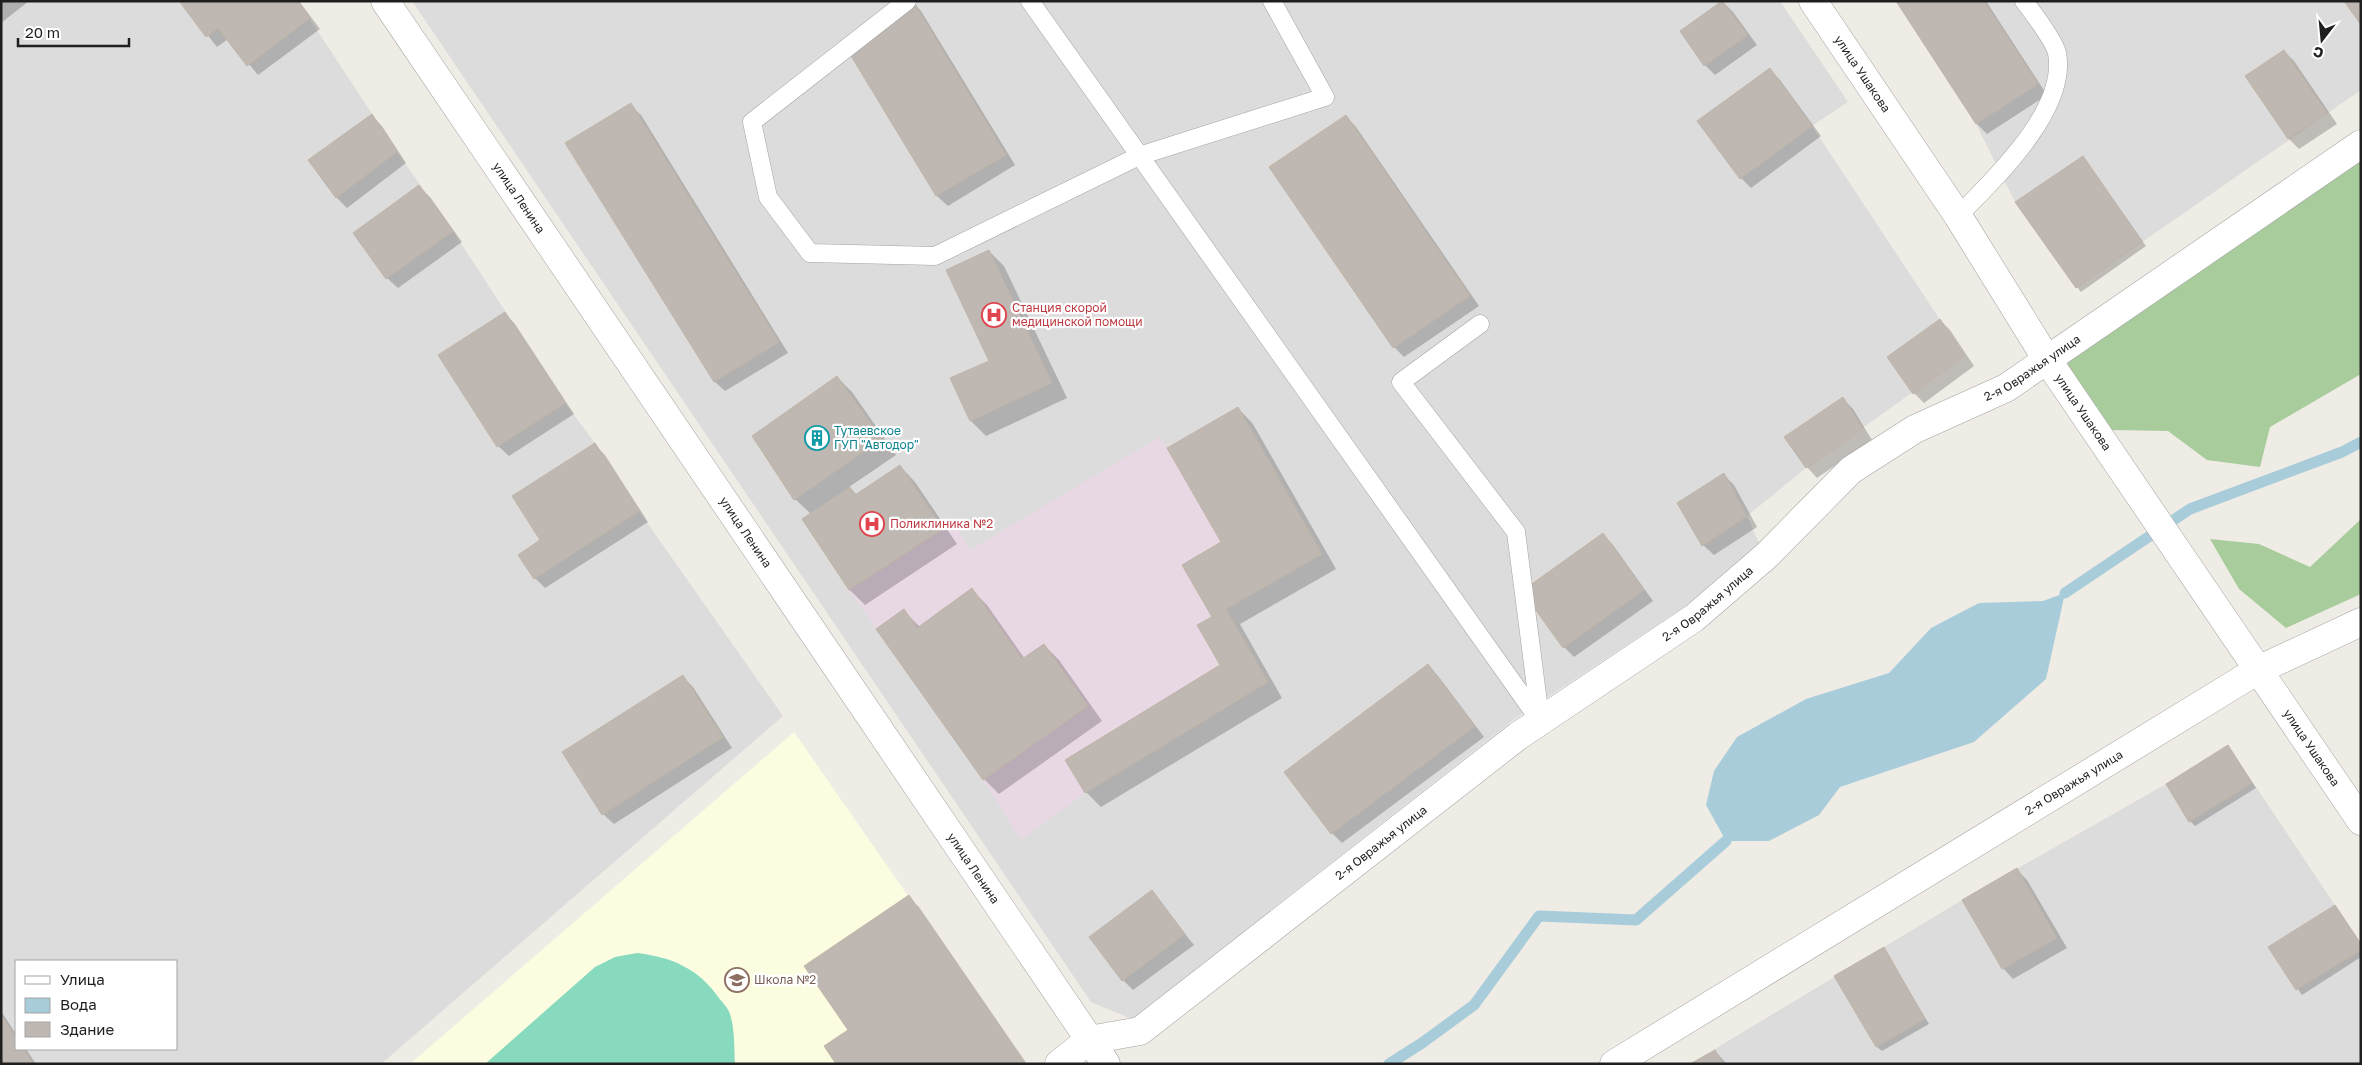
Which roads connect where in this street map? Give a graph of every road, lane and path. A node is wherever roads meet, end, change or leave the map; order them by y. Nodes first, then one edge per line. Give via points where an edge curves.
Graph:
1 (385, 1) edge
2 (907, 1) edge
3 (1030, 1) edge
4 (1272, 1) edge
5 (1813, 1) edge
6 (2024, 1) edge
7 (2361, 144) edge
8 (1139, 156) junction
9 (1958, 216) junction
10 (1480, 324) dead end
11 (2046, 358) junction
12 (2361, 622) edge
13 (2258, 670) junction
14 (1540, 721) junction
15 (2361, 821) edge
16 (1089, 1040) junction
17 (1059, 1064) edge
18 (1106, 1064) edge
19 (1614, 1064) edge

1 - 16 street, улица Ленина
2 - 8 lane via 752,122 768,197 810,253 934,256
3 - 8 lane
4 - 8 lane via 1325,96
5 - 9 street, улица Ушакова
6 - 9 lane via 2057,52 2056,79 2049,105 2004,169
7 - 11 street, 2-я Овражья улица
8 - 14 lane
9 - 11 street, улица Ушакова
10 - 14 lane via 1401,382 1516,532
11 - 13 street, улица Ушакова
11 - 14 street, 2-я Овражья улица via 2006,388 1914,429 1852,470 1766,556 1694,618
12 - 13 street, 2-я Овражья улица
13 - 15 street, улица Ушакова
13 - 19 street, 2-я Овражья улица
14 - 16 street, 2-я Овражья улица via 1140,1031
16 - 17 street, 2-я Овражья улица
16 - 18 street, улица Ленина

